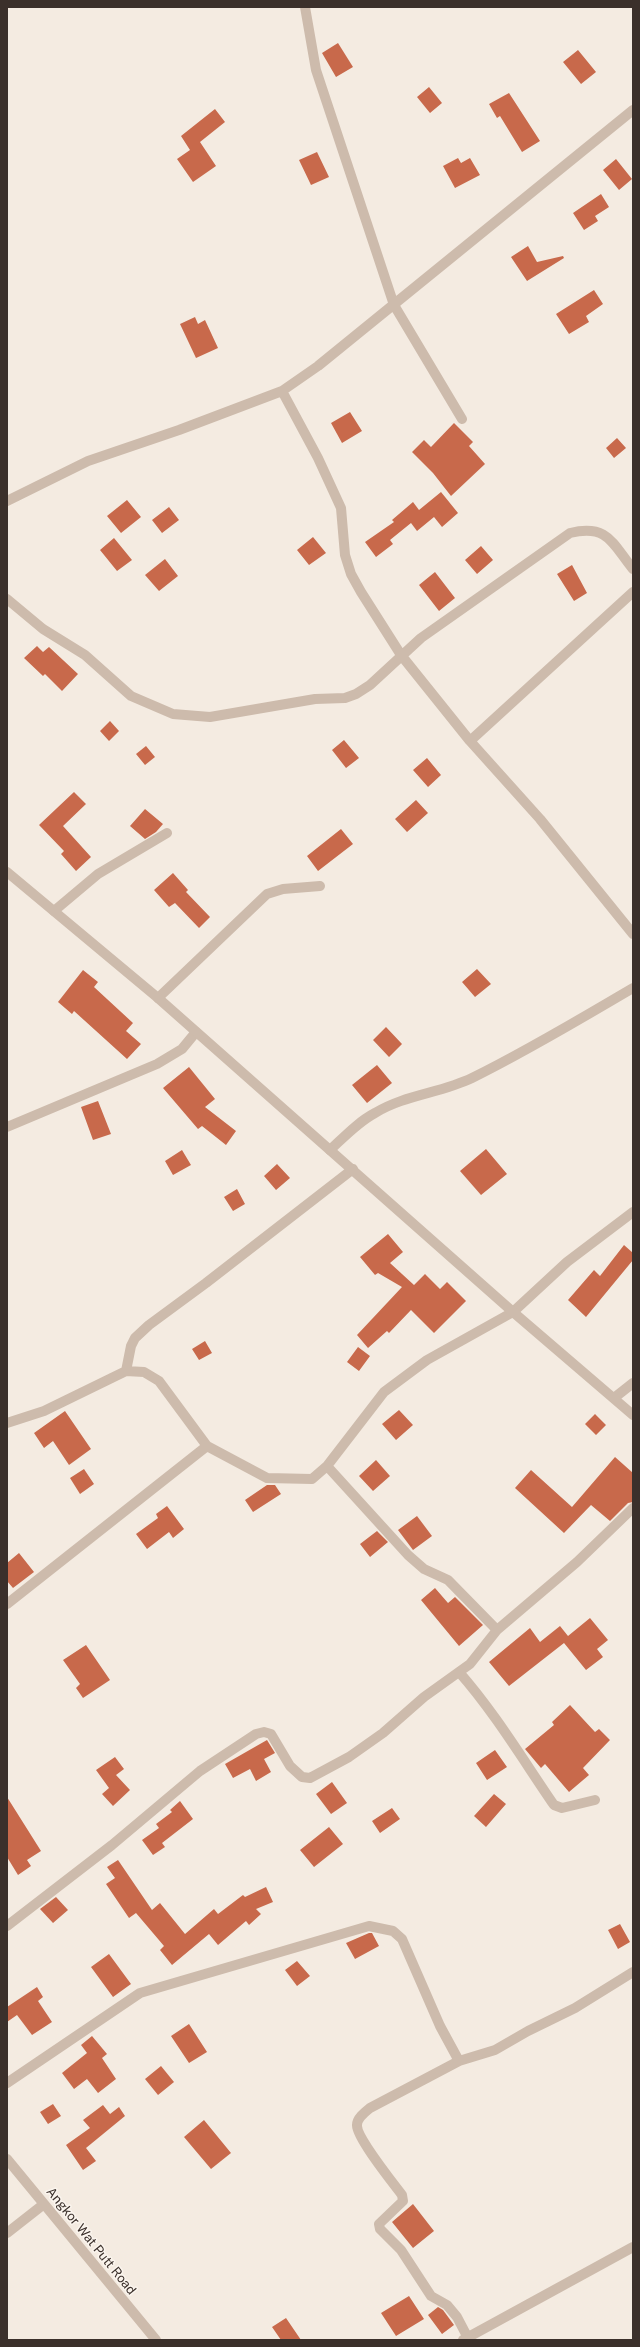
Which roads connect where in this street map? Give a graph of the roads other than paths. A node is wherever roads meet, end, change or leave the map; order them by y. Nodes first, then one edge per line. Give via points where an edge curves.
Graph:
1 (305, 7) edge
2 (633, 110) edge
3 (394, 305) junction
4 (282, 391) junction
5 (462, 419) dead end
6 (7, 501) edge
7 (633, 569) edge
8 (633, 592) edge
9 (7, 599) edge
10 (402, 654) junction
11 (470, 741) junction
12 (167, 833) dead end
13 (7, 872) edge
14 (320, 886) dead end
15 (54, 911) junction
16 (633, 934) edge
17 (633, 988) edge
18 (158, 998) junction
19 (196, 1032) junction
20 (7, 1126) edge
21 (330, 1150) junction
22 (353, 1169) junction
23 (633, 1212) edge
24 (513, 1312) junction
25 (126, 1371) junction
26 (633, 1383) edge
27 (614, 1398) junction
28 (633, 1415) edge
29 (7, 1423) edge
30 (207, 1446) junction
31 (327, 1466) junction
32 (633, 1508) edge
33 (7, 1604) edge
34 (497, 1630) junction
35 (459, 1672) junction
36 (595, 1800) dead end
37 (7, 1926) edge
38 (633, 1972) edge
39 (459, 2061) junction
40 (7, 2083) edge
41 (7, 2159) edge
42 (44, 2204) junction
43 (7, 2233) edge
44 (633, 2247) edge
45 (466, 2339) edge
46 (156, 2340) edge

1 - 3 street via 316,70
2 - 3 street
3 - 4 street via 318,366
3 - 5 street
4 - 6 street via 88,461
4 - 10 street via 311,444 341,508 343,542 351,574
7 - 10 street via 608,537 597,530 584,529 570,533 420,638
8 - 11 street
9 - 10 street via 43,629 85,655 126,693 174,714 210,717 315,699 345,698 370,685
10 - 11 street
11 - 16 street via 540,819
12 - 15 street via 98,874
13 - 15 street
14 - 18 street via 283,889 267,894
15 - 18 street
17 - 21 street via 538,1044 470,1079 374,1113
18 - 19 street
19 - 20 street via 182,1049 157,1064
19 - 21 street
21 - 22 street
22 - 24 street
22 - 25 street via 149,1325 135,1338 131,1346
23 - 24 street via 567,1262
24 - 27 street
24 - 31 street via 427,1360 384,1392
25 - 29 street via 44,1411
25 - 30 street via 144,1372 159,1381
26 - 27 street
27 - 28 street
30 - 31 street via 267,1478 312,1479
30 - 33 street
31 - 34 street via 408,1555 424,1569 448,1580
32 - 34 street via 562,1575
34 - 35 street via 470,1664
35 - 36 street via 499,1721 519,1756 554,1805 562,1808
35 - 37 street via 424,1697 383,1733 349,1757 310,1778 297,1773 271,1734 264,1732 252,1736 200,1771 112,1845
38 - 39 street via 575,2008 495,2050
39 - 40 street via 440,2026 402,1939 393,1931 369,1926 140,1993
39 - 45 street via 370,2108 357,2123 358,2131 367,2146 402,2195 402,2201 379,2224 380,2229 402,2250 431,2296 447,2304 457,2317
41 - 42 street, Angkor Wat Putt Road
42 - 43 street
42 - 46 street, Angkor Wat Putt Road
44 - 45 street

